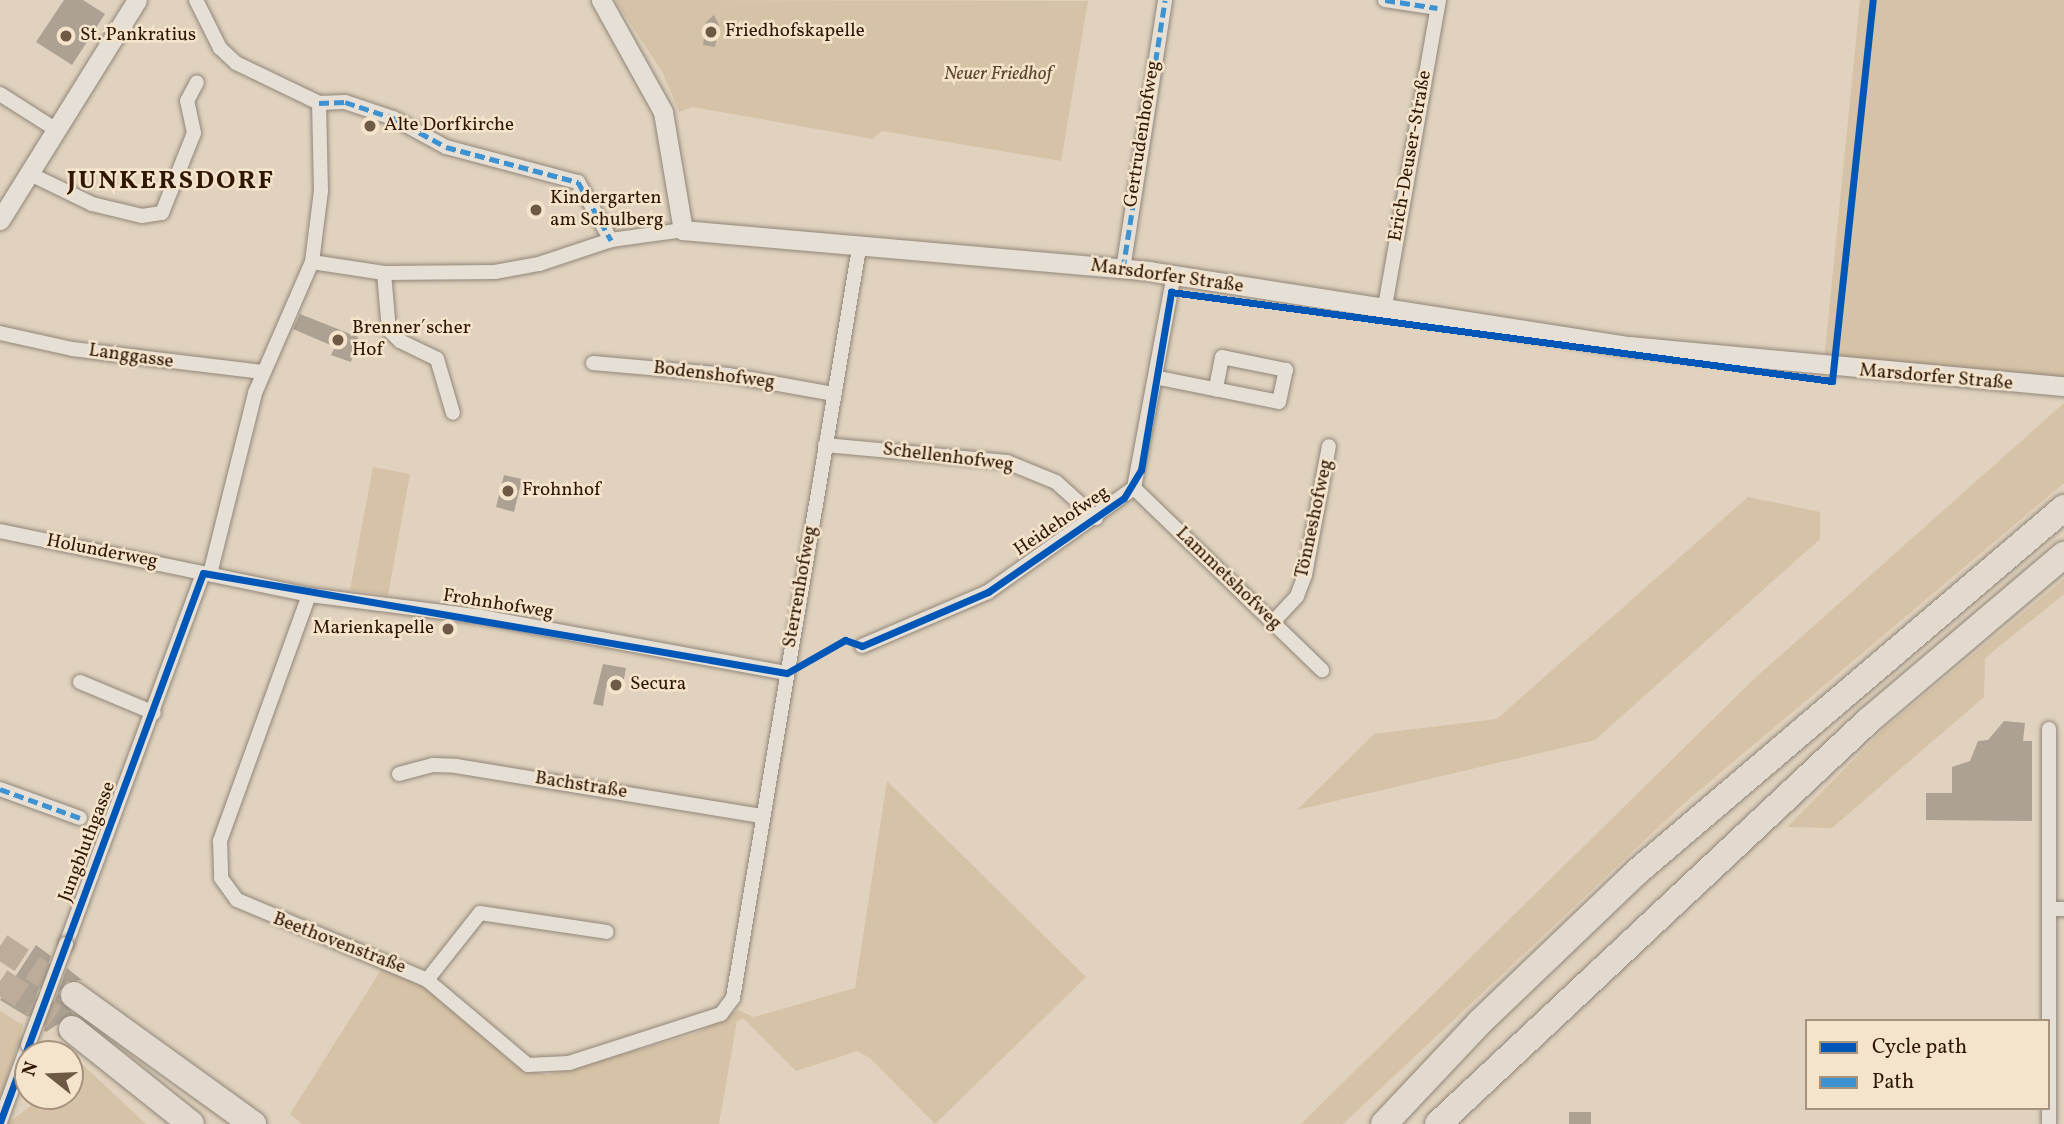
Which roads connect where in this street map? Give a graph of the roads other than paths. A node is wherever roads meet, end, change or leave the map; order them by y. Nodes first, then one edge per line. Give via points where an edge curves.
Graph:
1 (137, 0) edge
2 (196, 0) edge
3 (601, 0) edge
4 (1165, 0) edge
5 (1386, 0) edge
6 (1438, 4) edge
7 (197, 82) dead end
8 (0, 94) edge
9 (320, 103) junction
10 (55, 129) junction
11 (28, 173) junction
12 (0, 220) edge
13 (683, 230) junction
14 (611, 240) junction
15 (859, 248) junction
16 (312, 262) junction
17 (1123, 269) junction
18 (384, 273) junction
19 (1174, 275) junction
20 (1384, 312) junction
21 (0, 333) edge
22 (593, 363) dead end
23 (263, 372) junction
24 (1159, 378) junction
25 (2064, 386) edge
26 (1216, 389) junction
27 (834, 394) junction
28 (453, 414) dead end
29 (825, 446) junction
30 (1329, 446) dead end
31 (1134, 488) junction
32 (2064, 509) edge
33 (1096, 518) junction
34 (0, 531) edge
35 (2064, 555) edge
36 (207, 573) junction
37 (309, 595) junction
38 (1273, 622) junction
39 (862, 646) dead end
40 (1322, 670) dead end
41 (787, 673) junction
42 (80, 682) dead end
43 (154, 713) junction
44 (2049, 729) dead end
45 (399, 774) dead end
46 (0, 789) edge
47 (763, 816) junction
48 (80, 818) dead end
49 (2057, 909) edge
50 (607, 932) dead end
51 (428, 980) junction
52 (74, 995) tunnel mouth
53 (727, 1008) joint
54 (1550, 1017) junction
55 (72, 1029) tunnel mouth
56 (2050, 1097) edge
57 (0, 1122) edge
58 (191, 1124) edge
59 (253, 1124) edge
60 (1384, 1124) edge
61 (1438, 1124) edge
62 (1461, 1124) edge

1 - 10 street
2 - 9 street via 220,48 236,63
3 - 13 street via 663,112
4 - 17 street, Gertrudenhofweg
5 - 6 street
6 - 20 street, Erich-Deuser-Straße
7 - 11 street via 187,101 194,132 162,213 142,216 92,204
8 - 10 street
9 - 14 street via 345,102 393,118 446,147 578,182
9 - 16 street, Jungbluthgasse via 321,191
10 - 11 street
11 - 12 street
13 - 14 street, Marsdorfer Straße
13 - 15 street, Marsdorfer Straße
14 - 18 street, Marsdorfer Straße via 539,264 495,272
15 - 17 street, Marsdorfer Straße
15 - 27 street, Sterrenhofweg
16 - 18 street, Marsdorfer Straße
16 - 23 street, Jungbluthgasse
17 - 19 street, Marsdorfer Straße
18 - 28 street via 389,330 400,341 437,359
19 - 20 street, Marsdorfer Straße
19 - 24 street, Heidehofweg
20 - 25 street, Marsdorfer Straße via 1751,361
21 - 23 street, Langgasse via 72,349
22 - 27 street, Bodenshofweg via 728,375
23 - 36 street, Jungbluthgasse
24 - 26 street
24 - 31 street, Heidehofweg
26 - 26 street via 1222,357 1286,370 1279,402
27 - 29 street, Sterrenhofweg
29 - 33 street, Schellenhofweg via 1007,463 1056,482
29 - 41 street, Sterrenhofweg
30 - 38 street, Tönneshofweg via 1305,575 1297,596
31 - 33 street, Heidehofweg
31 - 38 street, Lammetshofweg
32 - 60 highway via 1638,871 1480,1022
33 - 39 street, Heidehofweg via 988,592
34 - 36 street, Holunderweg
35 - 54 highway via 1868,721
36 - 37 street, Frohnhofweg
36 - 43 street, Jungbluthgasse
37 - 41 street, Frohnhofweg via 476,615
37 - 51 street, Beethovenstraße via 230,808 220,841 221,878 237,900 255,911 388,959
38 - 40 street, Lammetshofweg
41 - 47 street, Sterrenhofweg
42 - 43 street
43 - 57 street, Jungbluthgasse, bridge
44 - 49 street
45 - 47 street, Bachstraße via 433,765 456,766
46 - 48 street
47 - 53 street, Sterrenhofweg via 733,998
49 - 56 street
50 - 51 street via 480,913
51 - 53 street, Beethovenstraße via 512,1056 537,1067 569,1063 700,1025
52 - 59 highway
54 - 61 highway
54 - 62 highway
55 - 58 highway

